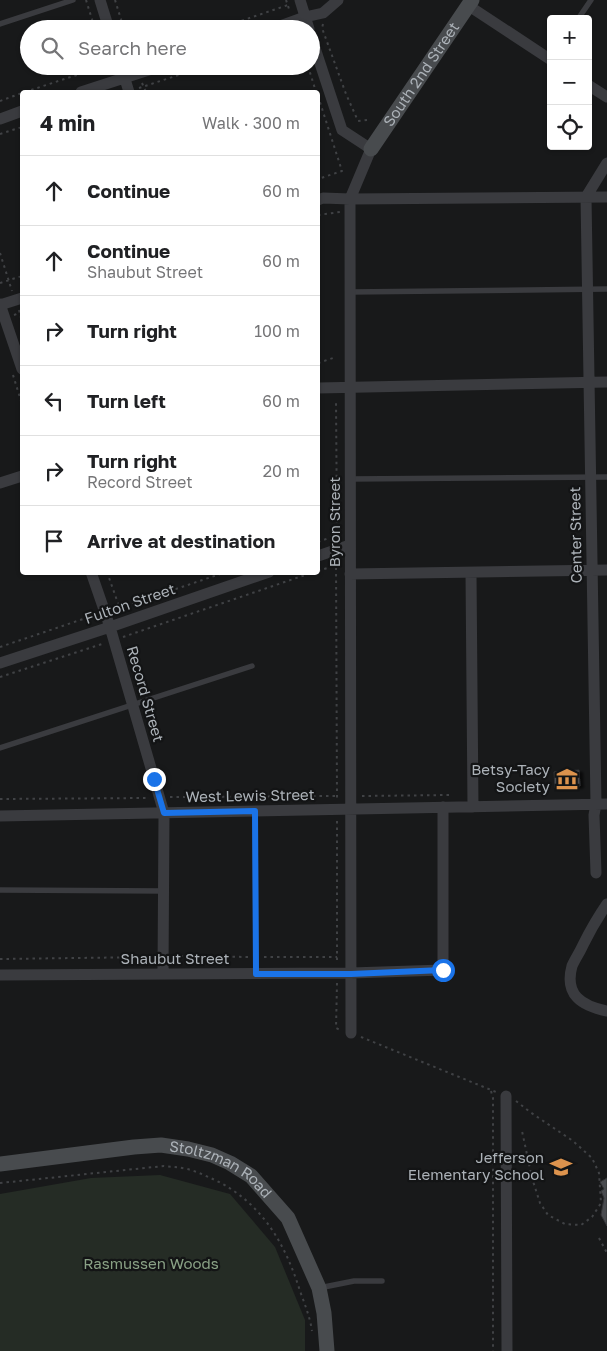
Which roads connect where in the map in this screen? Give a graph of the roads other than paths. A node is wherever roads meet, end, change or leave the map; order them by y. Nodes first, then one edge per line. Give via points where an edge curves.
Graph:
1 (73, 0) edge
2 (100, 0) edge
3 (300, 0) edge
4 (338, 0) edge
5 (591, 0) edge
6 (470, 3) edge
7 (581, 15) edge
8 (106, 20) edge
9 (306, 20) edge
10 (311, 20) edge
11 (0, 24) edge
12 (547, 57) edge
13 (320, 63) edge
14 (123, 75) edge
15 (133, 75) edge
16 (124, 78) junction
17 (592, 88) edge
18 (87, 90) edge
19 (128, 90) edge
20 (607, 97) edge
21 (20, 113) edge
22 (0, 119) edge
23 (371, 149) junction
24 (607, 163) edge
25 (607, 197) edge
26 (586, 198) junction
27 (320, 199) edge
28 (350, 199) junction
29 (587, 289) junction
30 (607, 289) edge
31 (350, 292) junction
32 (19, 299) edge
33 (0, 305) edge
34 (20, 363) edge
35 (589, 382) junction
36 (607, 382) edge
37 (350, 386) junction
38 (320, 388) edge
39 (20, 477) edge
40 (590, 477) junction
41 (607, 477) edge
42 (350, 479) junction
43 (0, 483) edge
44 (350, 545) junction
45 (320, 555) edge
46 (607, 570) edge
47 (592, 571) junction
48 (471, 573) junction
49 (350, 574) junction
50 (93, 575) edge
51 (261, 575) edge
52 (110, 627) junction
53 (0, 663) edge
54 (252, 666) dead end
55 (132, 706) junction
56 (0, 748) edge
57 (473, 801) junction
58 (601, 804) edge
59 (444, 807) junction
60 (351, 809) junction
61 (255, 811) junction
62 (164, 813) junction
63 (0, 816) edge
64 (596, 873) dead end
65 (0, 890) edge
66 (164, 891) junction
67 (607, 904) edge
68 (163, 974) junction
69 (256, 974) junction
70 (351, 974) junction
71 (0, 975) edge
72 (607, 1011) edge
73 (351, 1033) road end
74 (506, 1096) dead end
75 (0, 1164) edge
76 (382, 1281) dead end
77 (319, 1288) junction
78 (327, 1351) edge
79 (507, 1351) edge

1 - 11 lane
2 - 8 street
3 - 9 street
4 - 10 street
5 - 7 lane
6 - 12 street
6 - 23 street, South 2nd Street
13 - 23 street via 342,130
14 - 16 street
15 - 16 street
16 - 18 street
16 - 19 street
17 - 20 street
21 - 22 street
23 - 28 street, Byron Street
24 - 26 street
25 - 26 street
26 - 28 street
26 - 29 street, Center Street
27 - 28 street
28 - 31 street, Byron Street
29 - 30 lane
29 - 31 lane
29 - 35 street, Center Street
31 - 37 street, Byron Street
32 - 33 street
33 - 34 street
35 - 36 street
35 - 37 street
35 - 40 street, Center Street
37 - 38 street
37 - 42 street, Byron Street
39 - 43 street
40 - 41 lane
40 - 42 lane
40 - 47 street, Center Street
42 - 44 street, Byron Street
44 - 45 street
44 - 49 street, Byron Street
46 - 47 street
47 - 48 street
47 - 58 street, Center Street
48 - 49 street
48 - 57 street
49 - 60 street, Byron Street
50 - 52 street, Record Street
51 - 52 street, Fulton Street
52 - 53 street, Fulton Street
52 - 55 street, Record Street
54 - 55 lane
55 - 56 lane
55 - 62 street, Record Street
57 - 58 street, West Lewis Street
57 - 59 street, West Lewis Street
58 - 64 street, Center Street via 594,815
59 - 60 street, West Lewis Street
59 - 70 street, Shaubut Street via 443,970
60 - 61 street, West Lewis Street
60 - 70 street, Byron Street
61 - 62 street, West Lewis Street
61 - 69 lane
62 - 63 street, West Lewis Street
62 - 66 street, Record Street
65 - 66 lane
66 - 68 street, Record Street
67 - 72 street via 573,965 570,980 577,999
68 - 69 street, Shaubut Street
68 - 71 street, Shaubut Street
69 - 70 street, Shaubut Street
70 - 73 street, Byron Street
74 - 79 street
75 - 77 street, Stoltzman Road via 161,1145 212,1155 251,1176 288,1218
76 - 77 lane via 354,1281
77 - 78 street, Stoltzman Road

